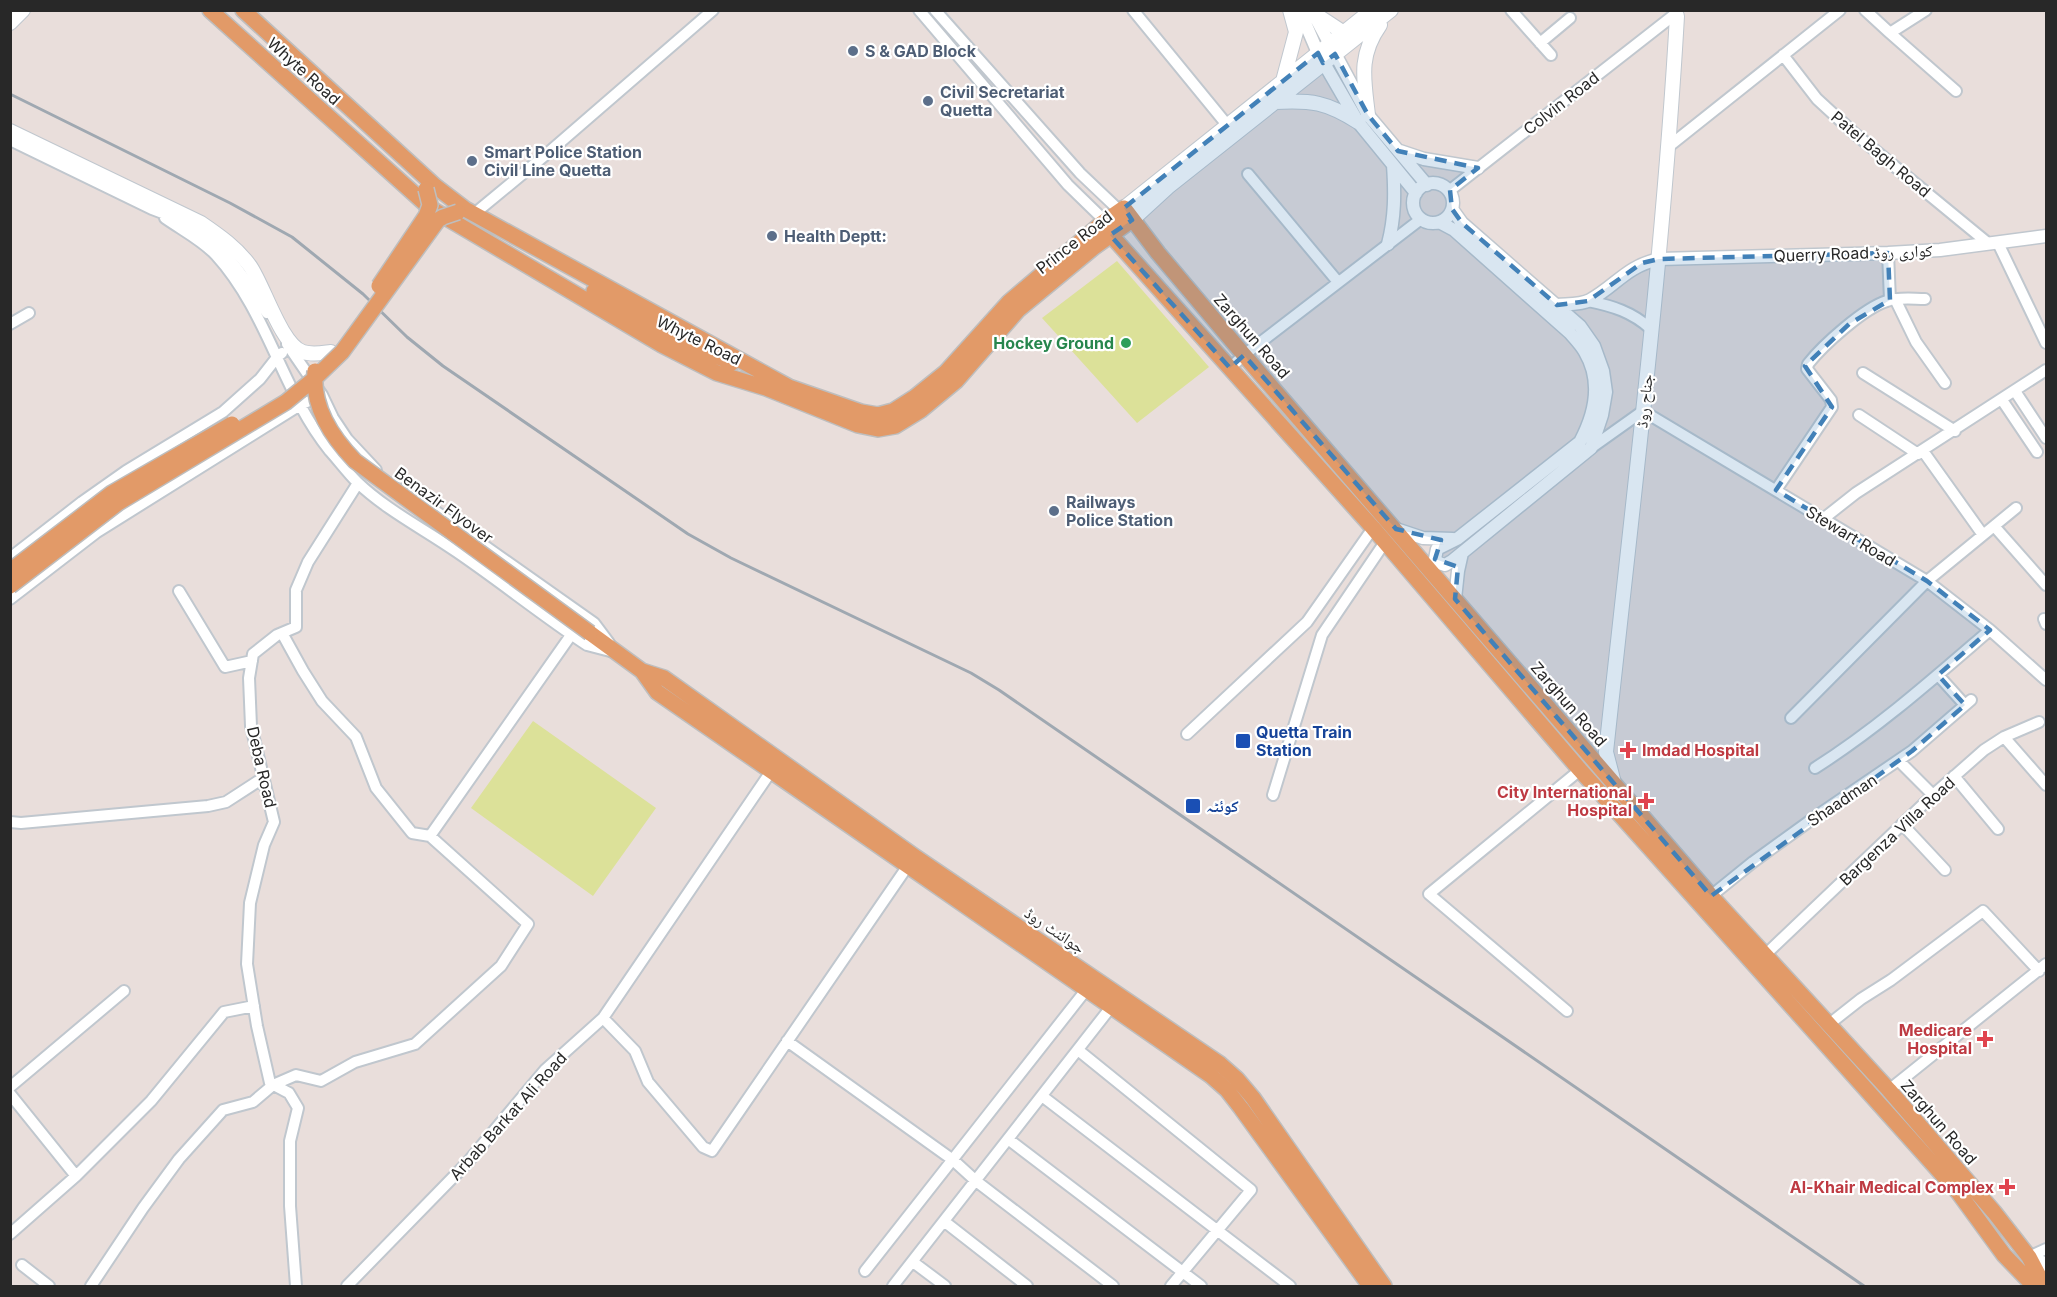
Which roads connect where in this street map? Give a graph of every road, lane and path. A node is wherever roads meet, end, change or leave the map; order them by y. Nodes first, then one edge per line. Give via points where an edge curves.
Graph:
1 (210, 10) edge
2 (225, 10) edge
3 (243, 10) edge
4 (713, 10) edge
5 (919, 10) edge
6 (935, 10) edge
7 (1133, 10) edge
8 (1290, 10) edge
9 (1296, 10) edge
10 (1372, 10) edge
11 (1511, 10) edge
12 (1840, 10) edge
13 (1865, 10) edge
14 (1926, 10) edge
15 (1311, 11) edge
16 (1390, 11) edge
17 (1675, 12) edge
18 (1570, 18) dead end
19 (1344, 33) junction
20 (1890, 33) junction
21 (1540, 43) junction
22 (1326, 54) junction
23 (1783, 55) junction
24 (1551, 56) dead end
25 (1283, 81) junction
26 (1956, 91) dead end
27 (1275, 102) junction
28 (1363, 119) junction
29 (1228, 126) junction
30 (10, 131) edge
31 (10, 140) edge
32 (1668, 147) junction
33 (1398, 151) junction
34 (1393, 165) junction
35 (1478, 168) junction
36 (1248, 174) dead end
37 (1427, 184) junction
38 (426, 189) junction
39 (1449, 191) junction
40 (1416, 193) junction
41 (152, 208) junction
42 (1452, 209) junction
43 (466, 213) junction
44 (1125, 213) junction
45 (1421, 219) junction
46 (1439, 222) junction
47 (1105, 227) junction
48 (2046, 236) edge
49 (1994, 243) junction
50 (1388, 244) junction
51 (1888, 253) junction
52 (1659, 259) junction
53 (1338, 282) junction
54 (1893, 299) junction
55 (1924, 299) dead end
56 (1588, 301) junction
57 (1557, 305) junction
58 (29, 313) dead end
59 (10, 324) edge
60 (1651, 329) junction
61 (2046, 343) edge
62 (290, 348) junction
63 (331, 352) junction
64 (1244, 355) junction
65 (278, 356) junction
66 (1230, 368) junction
67 (2046, 370) edge
68 (315, 373) junction
69 (1863, 373) dead end
70 (768, 382) junction
71 (1945, 383) dead end
72 (2015, 391) junction
73 (322, 396) junction
74 (2002, 400) junction
75 (300, 405) junction
76 (1643, 411) junction
77 (1859, 415) dead end
78 (1955, 430) junction
79 (2046, 438) edge
80 (1591, 448) junction
81 (2037, 452) dead end
82 (1920, 453) junction
83 (358, 483) junction
84 (1776, 490) junction
85 (2016, 508) dead end
86 (1823, 519) junction
87 (1994, 526) junction
88 (1373, 528) junction
89 (1396, 529) junction
90 (1983, 535) junction
91 (1457, 539) junction
92 (1385, 542) junction
93 (1462, 553) junction
94 (10, 558) edge
95 (10, 571) edge
96 (1927, 581) junction
97 (2046, 585) edge
98 (10, 586) edge
99 (179, 591) dead end
100 (10, 599) edge
101 (1455, 599) junction
102 (1990, 630) junction
103 (282, 633) junction
104 (590, 633) joint
105 (571, 635) junction
106 (616, 652) junction
107 (252, 661) junction
108 (642, 671) junction
109 (1938, 675) junction
110 (2046, 680) edge
111 (1791, 718) dead end
112 (2040, 722) dead end
113 (1187, 734) dead end
114 (2004, 737) junction
115 (780, 759) junction
116 (1899, 761) junction
117 (1815, 768) dead end
118 (1580, 770) junction
119 (770, 773) junction
120 (1954, 776) junction
121 (263, 778) junction
122 (1614, 784) junction
123 (2046, 785) edge
124 (1273, 795) dead end
125 (1933, 795) junction
126 (10, 822) edge
127 (1902, 824) junction
128 (1998, 829) dead end
129 (430, 836) junction
130 (907, 867) junction
131 (1945, 870) dead end
132 (1710, 896) junction
133 (1765, 955) junction
134 (2043, 968) edge
135 (1086, 990) junction
136 (124, 991) dead end
137 (254, 1006) junction
138 (1111, 1007) junction
139 (1567, 1011) dead end
140 (603, 1018) junction
141 (1828, 1024) junction
142 (787, 1041) junction
143 (1078, 1050) junction
144 (273, 1085) junction
145 (10, 1087) edge
146 (1889, 1090) junction
147 (10, 1094) edge
148 (1042, 1096) junction
149 (1008, 1139) junction
150 (953, 1160) junction
151 (76, 1176) junction
152 (976, 1181) junction
153 (945, 1222) junction
154 (1216, 1229) junction
155 (10, 1234) edge
156 (2046, 1250) edge
157 (2029, 1257) junction
158 (913, 1262) junction
159 (22, 1265) dead end
160 (2046, 1265) edge
161 (2018, 1270) junction
162 (866, 1271) dead end
163 (1182, 1272) junction
164 (2046, 1285) edge
165 (894, 1286) edge
166 (49, 1287) edge
167 (91, 1287) edge
168 (296, 1287) edge
169 (347, 1287) edge
170 (945, 1287) edge
171 (1027, 1287) edge
172 (1113, 1287) edge
173 (1171, 1287) edge
174 (1201, 1287) edge
175 (1290, 1287) edge
176 (1370, 1287) edge
177 (1384, 1287) edge
178 (2026, 1287) edge
179 (2034, 1287) edge

1 - 70 main road, Whyte Road via 430,208 662,345 717,373
2 - 38 main road
3 - 43 main road, Whyte Road
4 - 43 street via 549,152
5 - 47 street, Zarghun Road
6 - 44 street, Zarghun Road via 1080,172
7 - 29 street
8 - 25 main road via 1296,32
9 - 22 street
10 - 19 main road, Prince Road
11 - 21 street
12 - 23 street
13 - 20 street
14 - 20 street
15 - 19 main road
15 - 22 street
16 - 22 main road, Prince Road
16 - 28 main road via 1365,53
17 - 32 main road, جناح روڈ
17 - 35 street, Colvin Road
18 - 21 street
19 - 22 main road, Prince Road
20 - 26 street
21 - 24 street
22 - 25 main road, Prince Road
22 - 27 main road, Prince Road
22 - 28 street
23 - 32 street
23 - 49 street, Patel Bagh Road via 1817,99 1854,133
25 - 29 main road, Prince Road
27 - 28 main road via 1322,104
27 - 44 main road, Prince Road via 1168,188
28 - 33 street
28 - 34 street
29 - 44 main road, Prince Road
30 - 63 main road via 201,224 226,240 251,268 292,346 301,352
31 - 41 street
32 - 52 main road, جناح روڈ
33 - 35 street
33 - 37 street
34 - 40 street
34 - 50 street via 1394,222
35 - 39 street, Colvin Road
36 - 53 street
37 - 39 street via 1437,184
37 - 40 street
38 - 43 main road
38 - 63 main road, bridge via 430,205 426,216
39 - 42 street
40 - 45 street via 1414,207
41 - 62 street via 211,239 247,281
41 - 65 street via 196,238 225,265
42 - 46 street
42 - 57 street via 1462,223
43 - 68 main road, bridge via 438,220 342,352
43 - 70 main road, Whyte Road
43 - 70 main road, Whyte Road via 678,339
44 - 47 main road, Prince Road
44 - 64 main road, Zarghun Road
45 - 46 street
45 - 50 street
46 - 91 street via 1454,230 1570,333 1585,352 1595,388 1593,411 1580,442
47 - 66 main road, Zarghun Road
47 - 70 main road, Prince Road via 1018,310 956,381 896,426 878,429 858,425
48 - 49 street, Querry Road کواری روڈ
49 - 51 street, Querry Road کواری روڈ
49 - 61 street
50 - 53 street
51 - 52 street, Querry Road کواری روڈ
51 - 54 street
52 - 56 street, Querry Road کواری روڈ via 1623,274
52 - 60 main road, جناح روڈ
53 - 64 street
54 - 55 street
54 - 71 street via 1916,342
54 - 84 street via 1848,324 1808,364 1832,407
56 - 57 street
56 - 60 street via 1623,309
57 - 80 street via 1580,326 1594,346 1603,371 1606,392
58 - 59 street
60 - 76 main road, جناح روڈ
62 - 65 street
62 - 73 street
63 - 68 main road
64 - 66 street
64 - 89 main road, Zarghun Road
65 - 75 street
65 - 94 street via 260,379 223,412 126,471
66 - 88 main road, Zarghun Road
67 - 72 street
68 - 95 main road, bridge via 112,493
68 - 98 main road, bridge via 277,408 118,503
68 - 104 main road, Benazir Flyover, bridge via 316,399 325,422 337,443 355,461
69 - 78 street
72 - 74 street
72 - 79 street
73 - 75 street
73 - 106 street via 347,440 378,471 594,623
74 - 78 street
74 - 81 street
75 - 83 street via 328,448
75 - 100 street via 97,532
76 - 80 street
76 - 84 street, Stewart Road
76 - 122 main road, جناح روڈ via 1606,752
77 - 82 street
78 - 82 street
80 - 93 street
82 - 86 street
82 - 90 street
83 - 103 street via 308,562 296,590 296,627
83 - 105 street
84 - 86 street, Stewart Road
85 - 87 street
86 - 96 street, Stewart Road
87 - 90 street
87 - 97 street
88 - 92 main road, Zarghun Road
88 - 113 street via 1307,621
89 - 91 street via 1423,538
89 - 101 main road, Zarghun Road
90 - 96 street
91 - 93 street via 1437,549 1436,559 1445,565
92 - 118 main road, Zarghun Road
92 - 124 street via 1322,635
93 - 101 street
96 - 102 street, Stewart Road
96 - 111 street
99 - 107 street via 225,667
101 - 122 main road, Zarghun Road
102 - 109 street
102 - 110 street, Stewart Road
103 - 107 street via 254,654
103 - 129 street via 322,701 356,737 376,788 412,833
104 - 106 main road, جوائنٹ روڈ
105 - 106 street via 587,645
105 - 129 street
106 - 108 main road, جوائنٹ روڈ
107 - 121 street, Deba Road via 251,726
108 - 115 main road, جوائنٹ روڈ via 664,678
108 - 119 main road, جوائنٹ روڈ via 657,692
109 - 116 street, Shaadman via 1968,702
109 - 117 street via 1893,713
112 - 114 street, Bargenza Villa Road
114 - 120 street, Bargenza Villa Road
114 - 123 street
115 - 119 street, Arbab Barkat Ali Road
115 - 177 main road, جوائنٹ روڈ via 914,856 1220,1064 1253,1098
116 - 125 street
116 - 132 street, Shaadman
118 - 139 street via 1429,894
118 - 161 main road, Zarghun Road via 1958,1192
119 - 130 main road, جوائنٹ روڈ
119 - 140 street, Arbab Barkat Ali Road
120 - 125 street, Bargenza Villa Road
120 - 128 street
121 - 126 street via 226,802 208,806
121 - 137 street, Deba Road via 274,822 264,845 250,903 247,964
122 - 132 main road, Zarghun Road
125 - 127 street, Bargenza Villa Road
127 - 131 street
127 - 133 street, Bargenza Villa Road
129 - 144 street via 528,924 501,966 415,1044 355,1062 321,1081 296,1075
130 - 135 main road, جوائنٹ روڈ
130 - 142 street
132 - 133 main road, Zarghun Road
133 - 141 main road, Zarghun Road
134 - 141 street via 1983,911
134 - 146 street
135 - 138 main road, جوائنٹ روڈ
135 - 150 street
136 - 145 street
137 - 144 street, Deba Road
137 - 151 street via 224,1012 151,1101
138 - 143 street
138 - 176 main road, جوائنٹ روڈ via 1227,1090
140 - 142 street via 635,1051 648,1082 703,1147 712,1151
140 - 169 street, Arbab Barkat Ali Road via 545,1070 467,1163
141 - 146 main road, Zarghun Road
142 - 150 street
143 - 148 street
143 - 154 street via 1251,1190
144 - 167 street via 254,1102 223,1110 142,1208
144 - 168 street via 289,1093 298,1108 290,1141
146 - 157 main road, Zarghun Road
147 - 151 street
148 - 149 street
148 - 154 street
149 - 152 street
149 - 163 street
150 - 152 street
150 - 162 street
151 - 155 street
152 - 153 street
152 - 172 street
153 - 158 street
153 - 171 street
154 - 163 street
154 - 175 street
156 - 157 street
157 - 160 main road, Zarghun Road
157 - 164 main road
158 - 165 street
158 - 170 street
159 - 166 street
161 - 178 main road, Zarghun Road
161 - 179 main road, Zarghun Road
163 - 173 street
163 - 174 street

